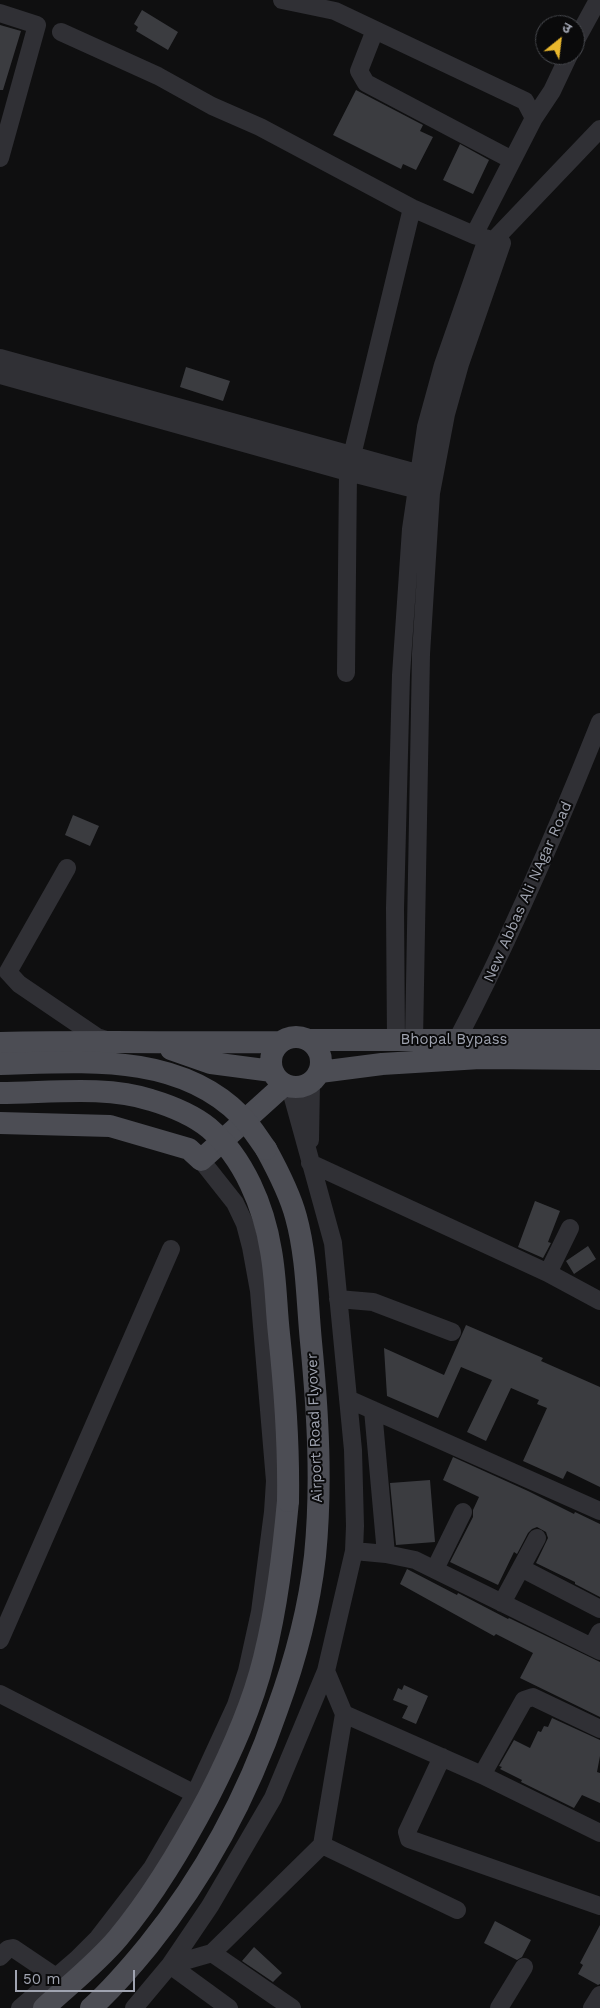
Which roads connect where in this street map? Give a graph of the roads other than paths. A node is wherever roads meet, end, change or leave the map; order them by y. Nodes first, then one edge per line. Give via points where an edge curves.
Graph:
1 (282, 0) edge
2 (598, 0) edge
3 (335, 6) edge
4 (0, 13) edge
5 (585, 24) edge
6 (374, 30) junction
7 (61, 32) dead end
8 (564, 65) edge
9 (534, 118) junction
10 (600, 129) edge
11 (0, 158) edge
12 (512, 160) junction
13 (412, 208) junction
14 (489, 239) junction
15 (0, 358) edge
16 (0, 375) edge
17 (350, 464) junction
18 (425, 484) junction
19 (346, 673) dead end
20 (599, 729) edge
21 (67, 868) dead end
22 (308, 1040) junction
23 (405, 1040) junction
24 (600, 1040) edge
25 (110, 1041) junction
26 (280, 1042) junction
27 (0, 1043) edge
28 (153, 1043) junction
29 (454, 1050) junction
30 (600, 1059) edge
31 (0, 1064) edge
32 (292, 1079) junction
33 (0, 1093) edge
34 (0, 1123) edge
35 (195, 1155) junction
36 (310, 1163) junction
37 (570, 1228) dead end
38 (171, 1249) dead end
39 (548, 1273) junction
40 (338, 1299) junction
41 (600, 1301) edge
42 (452, 1332) dead end
43 (348, 1399) junction
44 (373, 1410) junction
45 (600, 1511) edge
46 (463, 1512) dead end
47 (538, 1538) dead end
48 (354, 1551) junction
49 (386, 1554) junction
50 (521, 1568) junction
51 (435, 1569) junction
52 (502, 1602) junction
53 (600, 1610) edge
54 (0, 1640) edge
55 (597, 1643) edge
56 (326, 1671) junction
57 (0, 1694) edge
58 (344, 1714) junction
59 (600, 1729) edge
60 (442, 1756) junction
61 (482, 1775) junction
62 (195, 1794) junction
63 (597, 1829) edge
64 (322, 1844) junction
65 (151, 1883) junction
66 (600, 1906) edge
67 (457, 1910) dead end
68 (212, 1952) junction
69 (0, 1957) edge
70 (170, 1965) junction
71 (524, 1967) dead end
72 (56, 1978) junction
73 (600, 1995) edge
74 (20, 2008) edge
75 (44, 2008) edge
76 (91, 2008) edge
77 (134, 2008) edge
78 (229, 2008) edge
79 (292, 2008) edge
80 (499, 2008) edge
81 (592, 2008) edge

1 - 3 street
2 - 5 street
3 - 6 street
4 - 11 street via 37,25
6 - 9 street via 525,101
6 - 12 street via 359,71 366,83
7 - 13 street via 260,127
8 - 9 street
9 - 12 street
10 - 14 street
12 - 14 street
13 - 14 street
13 - 17 street
14 - 18 street via 442,366 426,428
15 - 17 street
16 - 17 street
17 - 18 street
17 - 19 street
18 - 23 street via 411,529 401,675 395,908
20 - 29 street, New Abbas Ali NAgar Road via 494,971
21 - 25 street via 8,972 19,984 73,1021 97,1037
22 - 23 main road, Bhopal Bypass
22 - 26 main road via 293,1037
22 - 32 main road via 318,1050 322,1065
23 - 29 main road, Bhopal Bypass
24 - 29 main road, Bhopal Bypass
25 - 27 main road
25 - 28 main road
26 - 28 main road
26 - 32 main road via 271,1055
28 - 32 main road, Bhopal Bypass via 211,1063
29 - 30 main road, Bhopal Bypass via 480,1058
29 - 32 main road, Bhopal Bypass
31 - 76 main road, Airport Road Flyover, bridge via 112,1063 166,1073 198,1085 229,1105 251,1127 266,1149 296,1217 302,1245 316,1393 318,1507 305,1614 290,1676 262,1754 205,1867 175,1912 125,1974
32 - 35 main road
32 - 36 street
33 - 65 main road, Airport Road Flyover, bridge via 131,1095 150,1099 195,1119 209,1129 239,1164 263,1216 269,1242 288,1455 288,1501 282,1565 264,1657 242,1726 176,1855
34 - 35 main road via 110,1126
35 - 62 street via 235,1203 251,1247 259,1291 275,1481 260,1612 247,1670 236,1705
36 - 39 street
36 - 40 street via 333,1243
37 - 39 street
38 - 54 street
39 - 41 street
40 - 42 street via 373,1302
40 - 43 street
43 - 44 street
43 - 48 street via 353,1450
44 - 45 street
44 - 49 street
46 - 51 street
47 - 50 street
48 - 49 street
48 - 56 street
49 - 51 street via 416,1560
50 - 52 street
50 - 53 street
51 - 52 street
52 - 55 street
56 - 58 street
56 - 70 street via 273,1798 210,1906
57 - 62 street
58 - 60 street
58 - 64 street
59 - 61 street via 533,1697 528,1698
60 - 61 street
60 - 66 street via 407,1832 409,1839
61 - 63 street
62 - 65 street via 161,1854
64 - 67 street
64 - 68 street
65 - 72 street
65 - 75 main road, Airport Road Flyover via 113,1944
68 - 70 street
68 - 79 street
69 - 72 street via 13,1948
70 - 77 street
70 - 78 street
71 - 80 street
72 - 74 street
73 - 81 street

